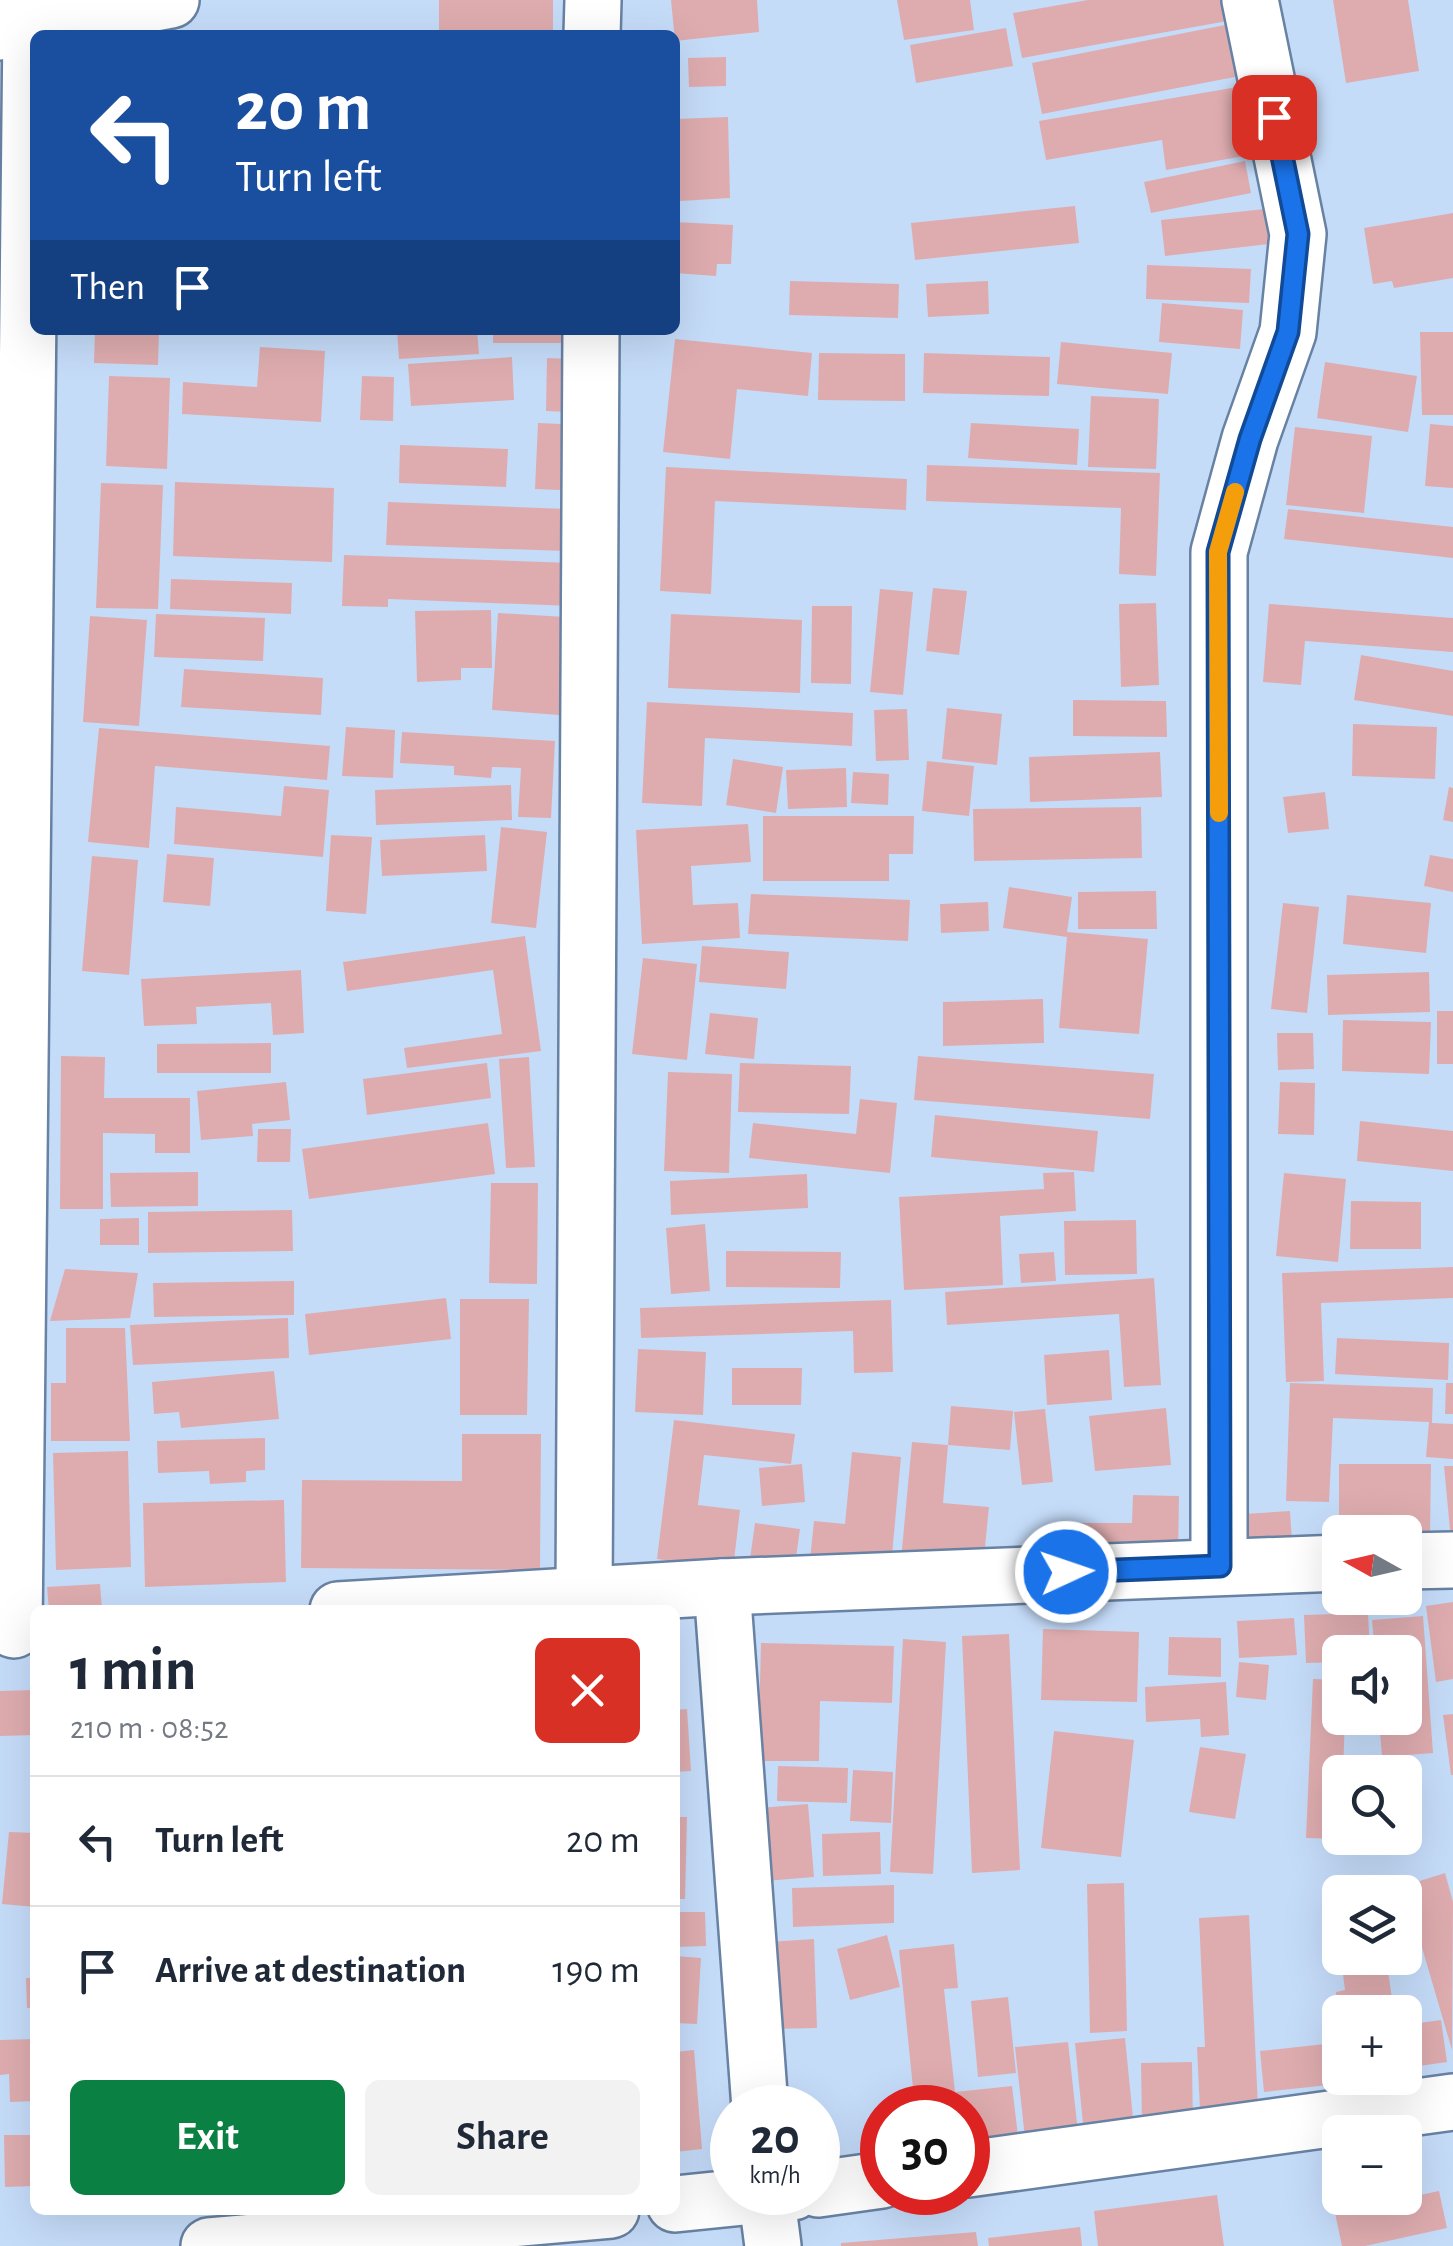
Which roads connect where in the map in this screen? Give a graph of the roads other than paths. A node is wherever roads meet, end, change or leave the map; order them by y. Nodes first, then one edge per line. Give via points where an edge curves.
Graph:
1 (171, 0) edge
2 (592, 0) edge
3 (1250, 0) edge
4 (19, 19) edge
5 (592, 30) edge
6 (591, 335) edge
7 (1453, 1560) edge
8 (1422, 1561) edge
9 (1322, 1563) edge
10 (1220, 1566) junction
11 (722, 1587) junction
12 (584, 1595) junction
13 (420, 1605) edge
14 (16, 1630) edge
15 (758, 2085) edge
16 (1453, 2102) edge
17 (990, 2165) edge
18 (680, 2204) edge
19 (710, 2204) edge
20 (555, 2215) edge
21 (209, 2246) edge

1 - 4 street
2 - 5 street
3 - 10 street via 1298,234 1288,332 1218,552
4 - 14 street
6 - 12 street
7 - 8 street
9 - 10 street
10 - 11 street
11 - 12 street
11 - 15 street
12 - 13 street
16 - 17 street
18 - 19 street
20 - 21 street

